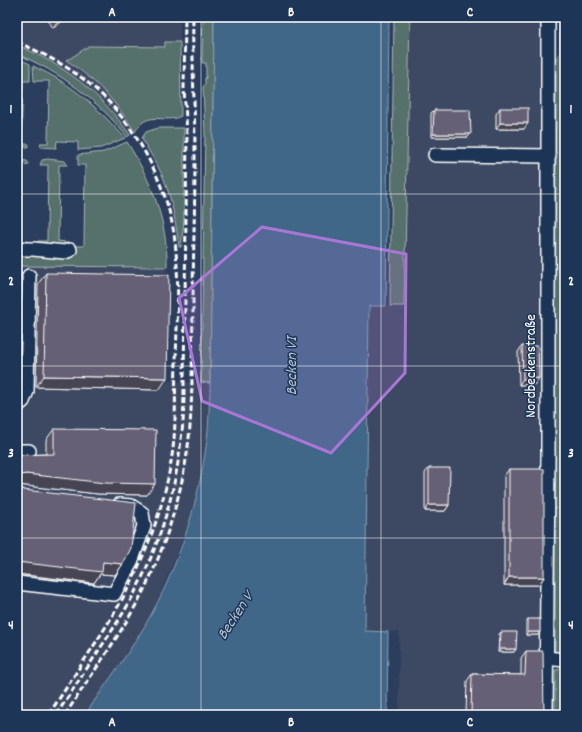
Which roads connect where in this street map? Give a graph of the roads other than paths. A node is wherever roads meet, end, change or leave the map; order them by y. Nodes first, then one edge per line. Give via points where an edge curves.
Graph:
1 (548, 17) edge
2 (435, 155) dead end
3 (549, 156) junction
4 (17, 249) edge
5 (70, 250) dead end
6 (29, 276) dead end
7 (17, 406) edge
8 (108, 504) edge
9 (17, 583) edge
10 (546, 658) junction
11 (565, 660) edge
12 (546, 715) edge

1 - 3 street, Nordbeckenstraße
2 - 3 street
3 - 10 street, Nordbeckenstraße
4 - 5 street via 65,252
6 - 7 street via 27,391 23,401
8 - 9 street via 131,506 142,513 144,526 131,562 114,594
10 - 11 street
10 - 12 street, Nordbeckenstraße

